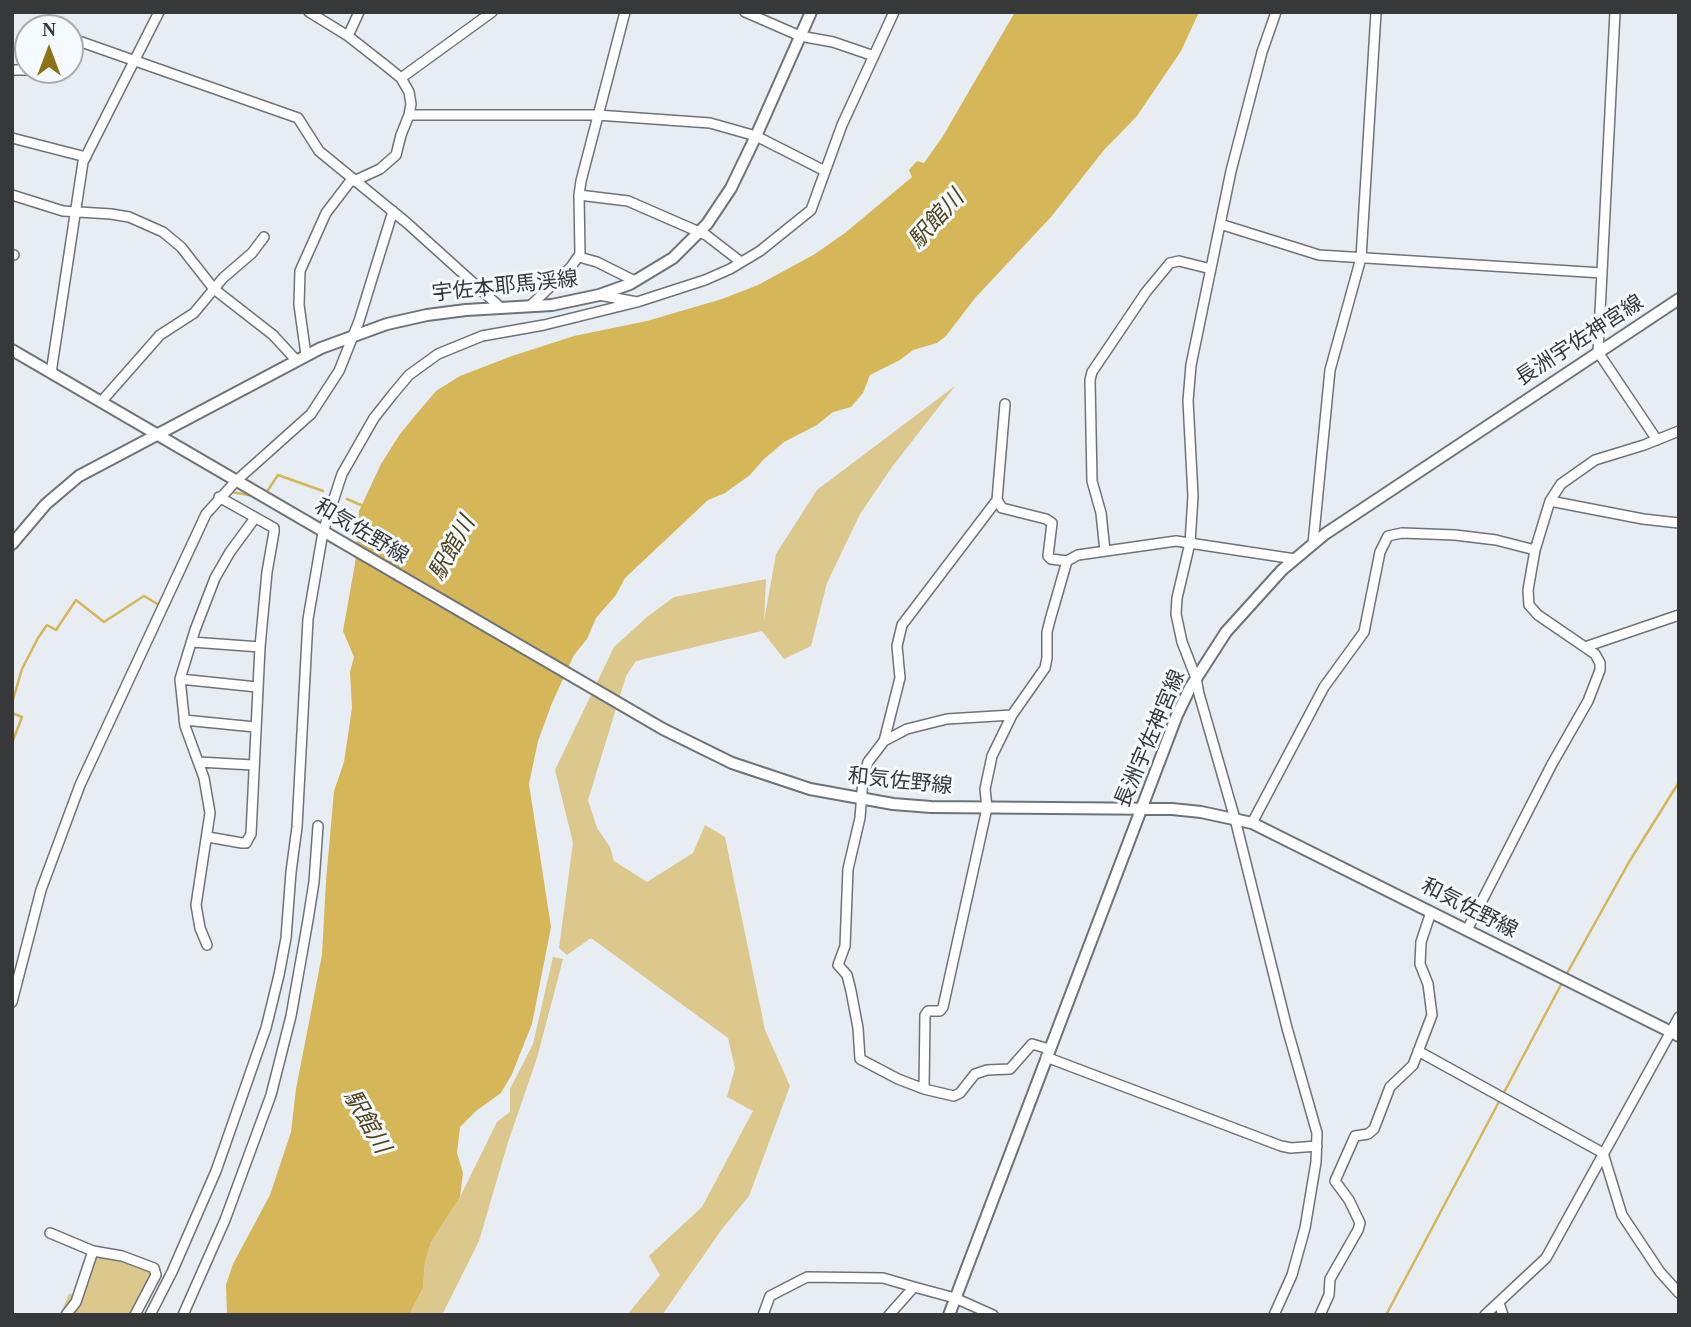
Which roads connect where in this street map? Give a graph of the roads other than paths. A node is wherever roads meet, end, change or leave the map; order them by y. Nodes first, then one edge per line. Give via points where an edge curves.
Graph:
1 (159, 12) edge
2 (309, 12) edge
3 (359, 12) edge
4 (492, 12) edge
5 (625, 12) edge
6 (745, 12) edge
7 (811, 12) edge
8 (894, 12) edge
9 (1276, 12) edge
10 (1376, 12) edge
11 (1615, 12) edge
12 (348, 36) junction
13 (800, 36) junction
14 (84, 43) edge
15 (874, 56) junction
16 (135, 62) junction
17 (401, 78) junction
18 (410, 115) junction
19 (597, 115) junction
20 (756, 136) junction
21 (12, 138) edge
22 (86, 157) junction
23 (825, 171) junction
24 (353, 180) junction
25 (12, 195) edge
26 (579, 195) junction
27 (393, 211) junction
28 (74, 212) junction
29 (1220, 224) junction
30 (700, 232) junction
31 (264, 237) dead end
32 (579, 257) junction
33 (1361, 258) junction
34 (741, 262) junction
35 (1211, 269) junction
36 (1602, 272) junction
37 (635, 281) junction
38 (214, 289) junction
39 (599, 295) junction
40 (1679, 299) edge
41 (637, 302) junction
42 (530, 306) junction
43 (500, 307) junction
44 (353, 336) junction
45 (12, 350) edge
46 (1598, 352) junction
47 (301, 358) junction
48 (51, 373) junction
49 (101, 402) junction
50 (1005, 404) dead end
51 (1679, 431) edge
52 (158, 435) junction
53 (1657, 440) junction
54 (236, 481) junction
55 (219, 497) junction
56 (997, 500) junction
57 (1550, 501) junction
58 (255, 518) junction
59 (1679, 523) edge
60 (325, 533) junction
61 (1189, 543) junction
62 (12, 544) edge
63 (1313, 544) junction
64 (1535, 550) junction
65 (1105, 551) junction
66 (1295, 559) junction
67 (1067, 561) junction
68 (1679, 615) edge
69 (191, 642) junction
70 (1585, 647) junction
71 (260, 648) junction
72 (1196, 678) junction
73 (180, 679) junction
74 (257, 687) junction
75 (1012, 715) junction
76 (184, 720) junction
77 (255, 727) junction
78 (884, 741) junction
79 (198, 762) junction
80 (253, 765) junction
81 (863, 800) junction
82 (987, 808) junction
83 (1142, 808) junction
84 (1235, 819) junction
85 (1252, 823) junction
86 (318, 826) dead end
87 (208, 837) junction
88 (1431, 912) junction
89 (1467, 930) junction
90 (207, 945) dead end
91 (12, 1002) edge
92 (1679, 1017) edge
93 (1674, 1033) edge
94 (1418, 1051) junction
95 (1048, 1053) junction
96 (924, 1088) junction
97 (1317, 1146) junction
98 (1603, 1153) junction
99 (50, 1233) dead end
100 (93, 1251) junction
101 (914, 1287) junction
102 (1679, 1293) edge
103 (955, 1298) junction
104 (1499, 1303) junction
105 (66, 1315) edge
106 (135, 1315) edge
107 (150, 1315) edge
108 (183, 1315) edge
109 (763, 1315) edge
110 (889, 1315) edge
111 (949, 1315) edge
112 (993, 1315) edge
113 (1274, 1315) edge
114 (1320, 1315) edge
115 (1485, 1315) edge
116 (1503, 1315) edge

1 - 16 street
2 - 12 street
3 - 12 street
4 - 17 street
5 - 19 street
6 - 13 street
7 - 13 main road, 宇佐本耶馬渓線
8 - 15 street
9 - 29 street
10 - 33 street
11 - 36 street
12 - 17 street
13 - 15 street
13 - 20 main road, 宇佐本耶馬渓線
14 - 16 street
15 - 23 street
16 - 22 street
16 - 24 street via 292,115 319,151
17 - 18 street via 410,98
18 - 19 street
18 - 24 street via 394,158
19 - 20 street via 710,123
19 - 26 street
20 - 23 street
20 - 30 main road, 宇佐本耶馬渓線 via 723,202
21 - 22 street
22 - 28 street
23 - 34 street via 811,210
24 - 27 street
24 - 47 street via 326,213 300,271
25 - 28 street
26 - 30 street via 628,201
26 - 32 street
27 - 43 street
27 - 44 street
28 - 38 street via 129,217 163,232
28 - 48 street
29 - 33 street via 1319,255
29 - 35 street
30 - 34 street
30 - 37 main road, 宇佐本耶馬渓線 via 673,258
31 - 38 street
32 - 37 street
32 - 42 street
33 - 36 street
33 - 63 street via 1330,370
34 - 41 street via 705,280
35 - 61 street via 1189,383 1193,496
35 - 65 street via 1170,263 1093,372 1092,481
36 - 46 street
37 - 39 main road, 宇佐本耶馬渓線
38 - 47 street
38 - 49 street via 194,313 160,335
39 - 41 street
39 - 42 main road, 宇佐本耶馬渓線
40 - 46 main road, 長洲宇佐神宮線
41 - 60 street via 482,336 425,362 393,394 359,442 342,474
42 - 43 main road, 宇佐本耶馬渓線
43 - 44 main road, 宇佐本耶馬渓線 via 405,319
44 - 47 main road, 宇佐本耶馬渓線
44 - 54 street via 339,371 311,414
45 - 48 main road
46 - 53 street
46 - 63 main road, 長洲宇佐神宮線
47 - 52 main road, 宇佐本耶馬渓線
48 - 49 main road
49 - 52 main road
50 - 56 street
51 - 53 street
52 - 54 main road, 和気佐野線
52 - 62 main road, 宇佐本耶馬渓線 via 72,481
53 - 57 street via 1595,460 1561,484
54 - 55 street
54 - 60 main road, 和気佐野線
55 - 58 street
55 - 91 street via 206,514 90,760 41,890
56 - 67 street via 1002,508 1052,523 1048,556
56 - 78 street via 902,625 897,646 900,678
57 - 59 street
57 - 64 street
58 - 69 street via 215,578
58 - 71 street via 274,528
60 - 81 main road, 和気佐野線 via 683,740 732,763 810,789
60 - 107 street via 308,619 297,827 279,975 266,1028 216,1171
61 - 65 street via 1162,542
61 - 66 street
61 - 72 street via 1176,614
63 - 66 main road, 長洲宇佐神宮線
64 - 70 street via 1529,605
64 - 85 street via 1455,535 1388,536 1380,552 1364,632 1324,687
65 - 67 street
66 - 72 main road, 長洲宇佐神宮線 via 1236,619
67 - 75 street via 1050,620 1045,668
68 - 70 street
69 - 71 street
69 - 73 street
70 - 89 street via 1600,663 1588,701
71 - 74 street
72 - 83 main road, 長洲宇佐神宮線
72 - 84 street
73 - 74 street
73 - 76 street
74 - 77 street
75 - 78 street via 939,720
75 - 82 street via 992,756 985,789
76 - 77 street
76 - 79 street
77 - 80 street
78 - 81 street via 865,769
79 - 80 street
79 - 87 street via 207,789
80 - 87 street via 250,838 242,843
81 - 82 main road, 和気佐野線
81 - 96 street via 848,869 845,946 838,965 847,975 851,991 860,1059
82 - 83 main road, 和気佐野線
82 - 96 street via 943,1007 925,1015
83 - 84 main road, 和気佐野線 via 1184,809
83 - 95 main road, 長洲宇佐神宮線
84 - 85 main road, 和気佐野線
84 - 97 street via 1315,1120
85 - 88 main road, 和気佐野線
86 - 108 street via 308,920 271,1095 225,1220
87 - 90 street via 196,905
88 - 89 main road, 和気佐野線
88 - 94 street via 1421,942 1420,964 1432,1015
89 - 93 main road, 和気佐野線
92 - 93 street
93 - 98 street
94 - 98 street
94 - 114 street via 1409,1070 1390,1087 1374,1129 1355,1136 1335,1181 1360,1223 1330,1279
95 - 96 street via 1032,1044 1010,1069 975,1074 954,1096
95 - 97 street via 1281,1146
95 - 103 main road, 長洲宇佐神宮線
97 - 113 street via 1305,1228 1292,1275
98 - 102 street via 1622,1215
98 - 104 street via 1546,1258
99 - 100 street
100 - 105 street via 76,1302
100 - 106 street via 122,1256 156,1271
101 - 103 street
101 - 109 street via 883,1278 807,1276 770,1296
101 - 110 street
103 - 111 main road, 長洲宇佐神宮線
103 - 112 street
104 - 115 street
104 - 116 street

